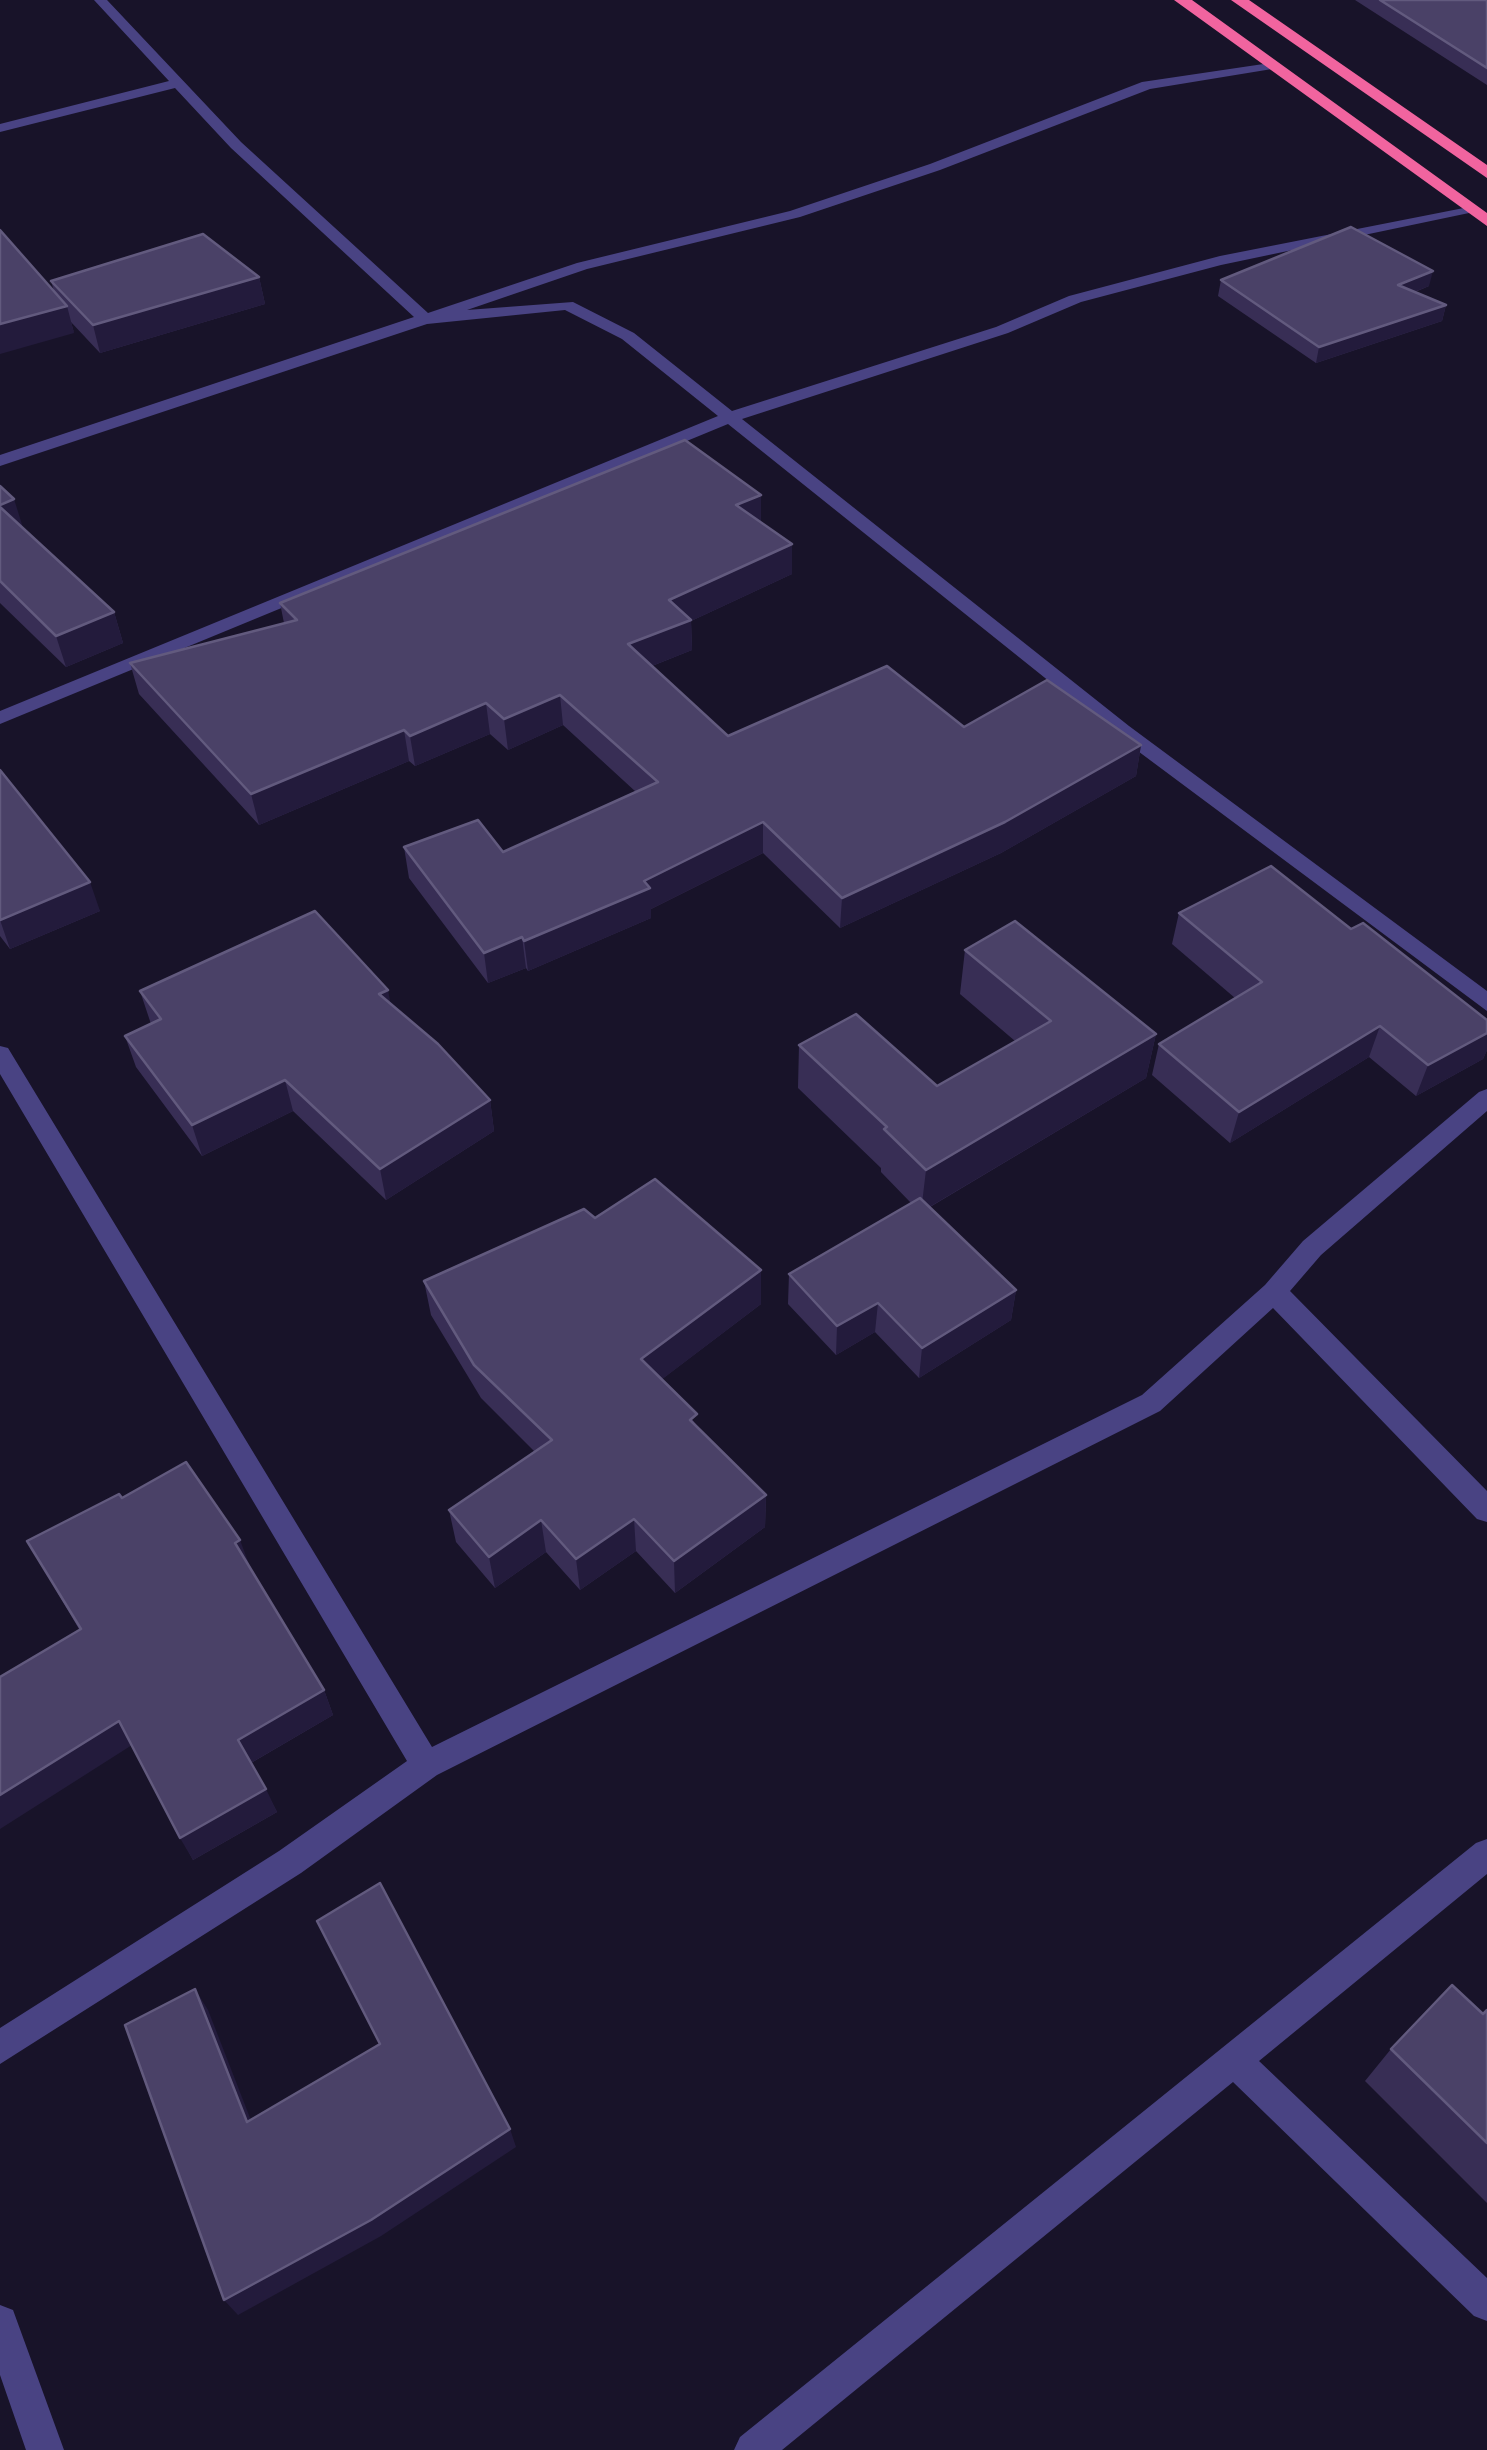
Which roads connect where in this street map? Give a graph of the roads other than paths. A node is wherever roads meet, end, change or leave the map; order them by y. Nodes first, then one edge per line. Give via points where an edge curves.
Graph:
1 (100, 0) edge
2 (1182, 0) edge
3 (1239, 0) edge
4 (1272, 65) junction
5 (178, 83) junction
6 (0, 128) edge
7 (1487, 173) edge
8 (1469, 209) junction
9 (1487, 221) edge
10 (425, 320) junction
11 (733, 416) junction
12 (0, 462) edge
13 (0, 718) edge
14 (1487, 1004) edge
15 (0, 1054) edge
16 (1487, 1098) edge
17 (1274, 1292) junction
18 (1487, 1510) edge
19 (426, 1765) junction
20 (1487, 1854) edge
21 (0, 2047) edge
22 (1234, 2060) junction
23 (1487, 2303) edge
24 (0, 2323) edge
25 (44, 2450) edge
26 (753, 2450) edge

1 - 5 street
2 - 4 highway
3 - 7 highway
4 - 8 highway
4 - 10 street via 1147,85 795,214 582,266
5 - 6 street
5 - 10 street
8 - 9 highway
8 - 11 street via 1220,260 1075,299 984,336
10 - 11 street via 567,305 628,336
10 - 12 street
11 - 13 street
11 - 14 street via 1122,730
15 - 19 street
16 - 17 street via 1312,1248
17 - 18 street
17 - 19 street via 1151,1403
19 - 21 street via 290,1862
20 - 22 street
22 - 23 street
22 - 26 street
24 - 25 street

